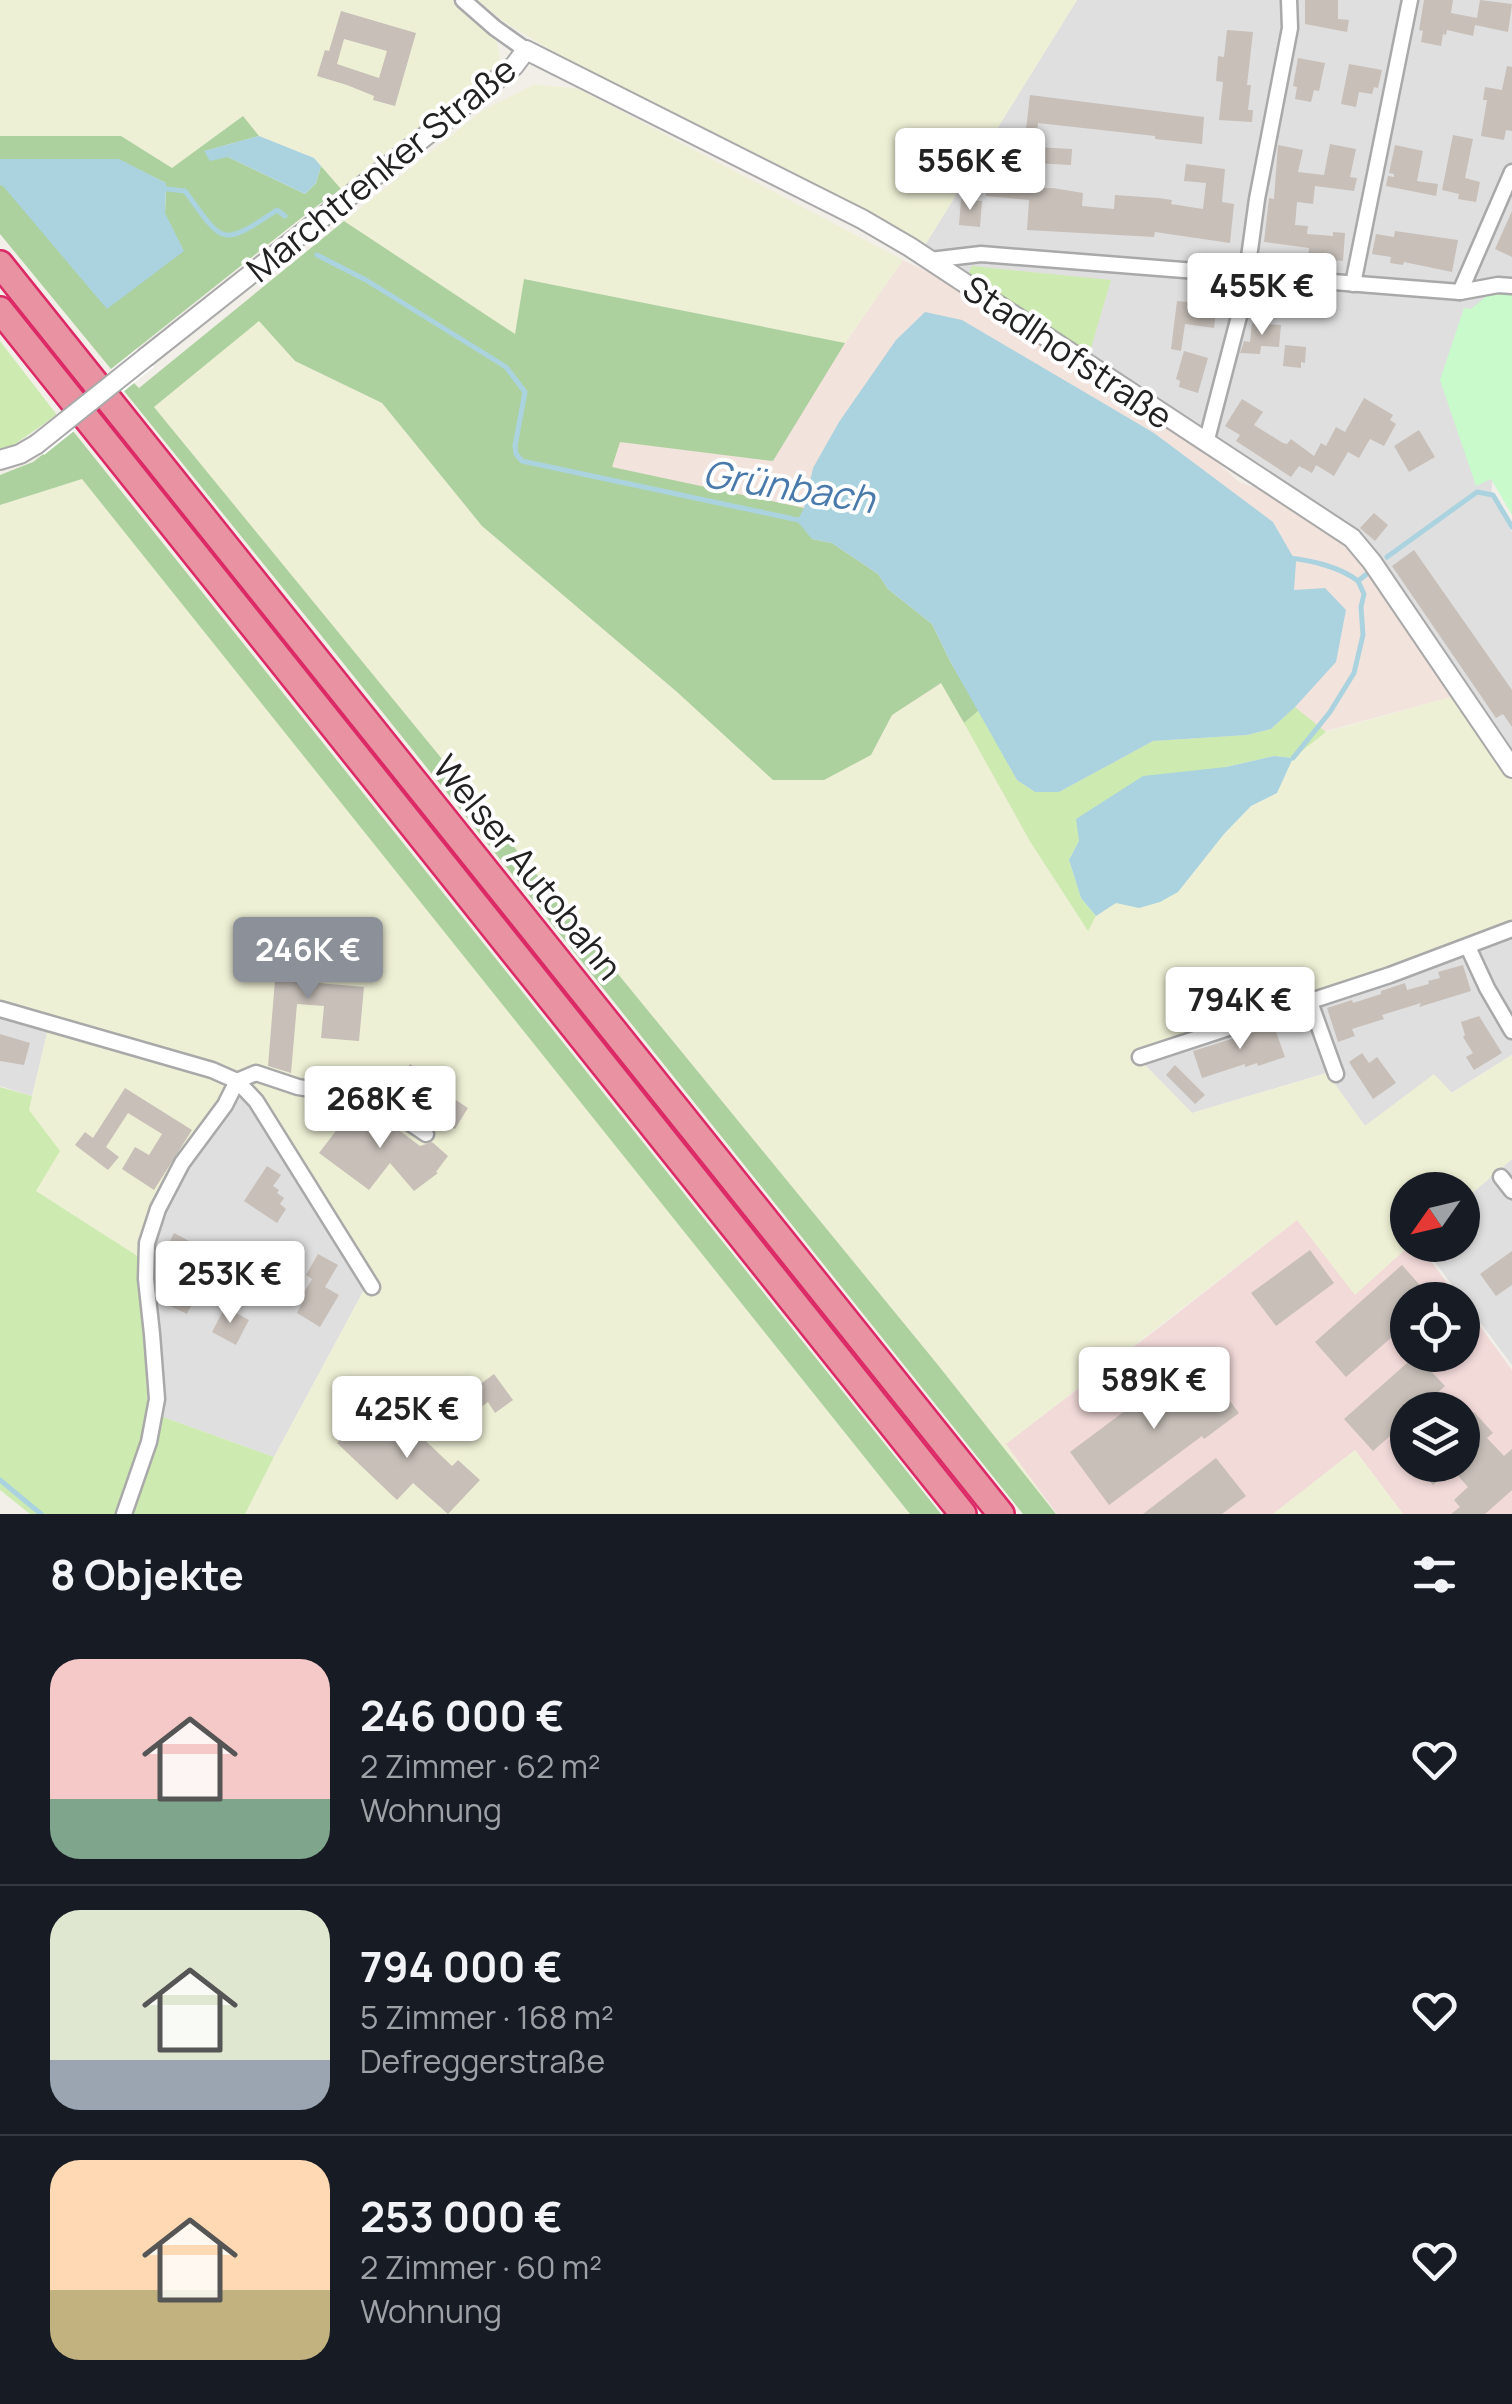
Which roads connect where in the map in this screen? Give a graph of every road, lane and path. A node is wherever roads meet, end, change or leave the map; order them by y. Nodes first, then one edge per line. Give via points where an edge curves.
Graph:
1 (463, 0) edge
2 (1289, 0) edge
3 (1410, 0) edge
4 (526, 50) junction
5 (1512, 172) edge
6 (930, 260) junction
7 (0, 264) edge
8 (1246, 276) junction
9 (1352, 284) junction
10 (1512, 286) edge
11 (1460, 292) junction
12 (0, 310) edge
13 (1206, 443) junction
14 (0, 460) edge
15 (1512, 768) edge
16 (1512, 929) edge
17 (1468, 947) junction
18 (1310, 1002) junction
19 (0, 1009) edge
20 (1512, 1031) edge
21 (1140, 1057) dead end
22 (1336, 1074) dead end
23 (238, 1082) junction
24 (426, 1134) dead end
25 (1502, 1177) dead end
26 (1512, 1191) edge
27 (372, 1287) dead end
28 (124, 1514) edge
29 (964, 1514) edge
30 (1001, 1514) edge

1 - 4 street
2 - 8 street, Stadlhofstraße via 1290,28
3 - 9 street
4 - 6 street, Marchtrenker Straße via 862,219
4 - 14 street, Marchtrenker Straße, bridge via 37,444
5 - 11 street
6 - 8 street via 981,254
6 - 13 street, Stadlhofstraße
7 - 30 highway, Welser Autobahn
8 - 9 street
8 - 13 street, Stadlhofstraße
9 - 11 street
10 - 11 street
12 - 29 highway, Welser Autobahn
13 - 15 street, Stadlhofstraße via 1364,550
16 - 17 street
17 - 18 street
17 - 20 street
18 - 21 street
18 - 22 street
19 - 23 street
23 - 24 street via 256,1073 298,1087 342,1090 386,1107
23 - 27 street
23 - 28 street via 182,1163 148,1243 156,1399
25 - 26 street

